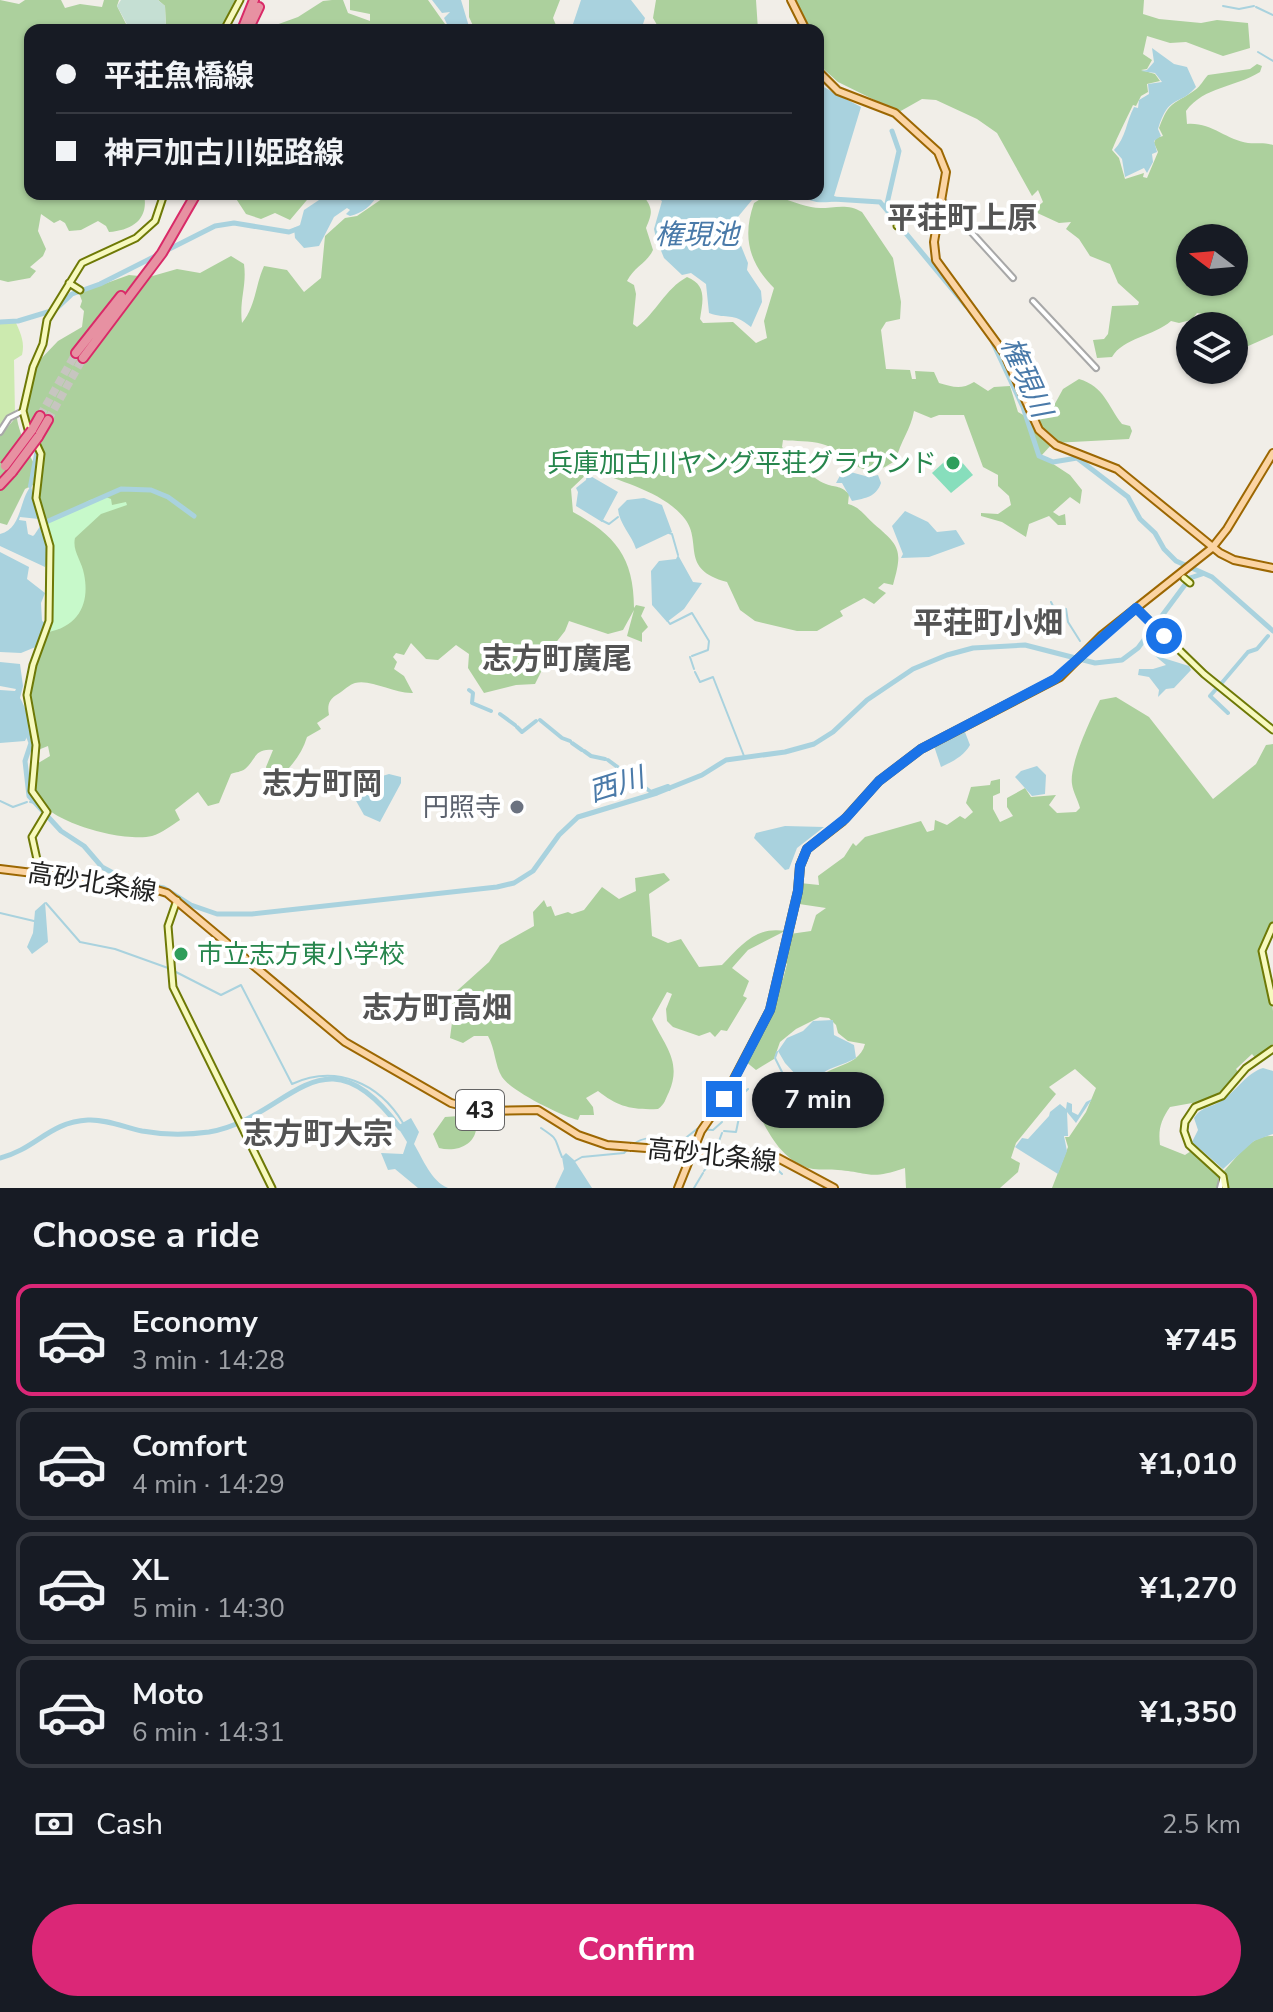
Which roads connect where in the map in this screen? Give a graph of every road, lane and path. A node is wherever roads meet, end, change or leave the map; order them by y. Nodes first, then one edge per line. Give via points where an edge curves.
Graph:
1 (240, 0) edge
2 (791, 0) edge
3 (257, 2) edge
4 (227, 24) edge
5 (248, 24) edge
6 (803, 24) edge
7 (824, 77) edge
8 (162, 200) edge
9 (191, 200) edge
10 (942, 200) junction
11 (1013, 278) dead end
12 (69, 283) junction
13 (80, 290) dead end
14 (1033, 301) dead end
15 (80, 356) tunnel mouth
16 (1096, 368) dead end
17 (23, 411) junction
18 (44, 418) tunnel mouth
19 (0, 432) edge
20 (1273, 453) edge
21 (6, 470) edge
22 (0, 485) edge
23 (1212, 548) junction
24 (1273, 568) edge
25 (1136, 608) junction
26 (1273, 730) edge
27 (0, 869) edge
28 (40, 873) junction
29 (177, 900) junction
30 (1273, 926) edge
31 (1273, 1002) edge
32 (1273, 1049) edge
33 (693, 1150) junction
34 (1223, 1186) edge
35 (272, 1188) edge
36 (678, 1188) edge
37 (834, 1188) edge

1 - 4 main road
2 - 6 main road
3 - 5 highway
7 - 10 main road via 838,91 895,113 931,144 945,166
8 - 12 main road via 149,227 130,242 85,260
9 - 15 highway
10 - 11 street
10 - 23 main road via 936,260 1001,347 1039,430 1056,445 1123,473
12 - 13 main road
12 - 17 main road via 45,325
14 - 16 street
17 - 19 street via 9,418
17 - 28 main road via 28,432 41,451 35,490 50,546 49,627 27,695 36,745 32,791 47,814 32,838
18 - 21 highway, bridge
20 - 23 main road
21 - 22 highway
23 - 24 main road via 1234,560
23 - 25 main road
25 - 26 main road via 1204,674
25 - 33 main road via 1050,683 921,749 807,849 770,1010
27 - 28 main road, 高砂北条線 / 43
28 - 29 main road, 高砂北条線 / 43 via 150,887
29 - 33 main road, 高砂北条線 / 43 via 345,1042 451,1103 474,1110 538,1110 600,1144
29 - 35 main road via 168,923 175,992
30 - 31 main road via 1262,951
32 - 34 main road via 1246,1068 1222,1096 1195,1107 1185,1122 1189,1145 1223,1176
33 - 36 main road
33 - 37 main road, 高砂北条線 / 43 via 782,1159

